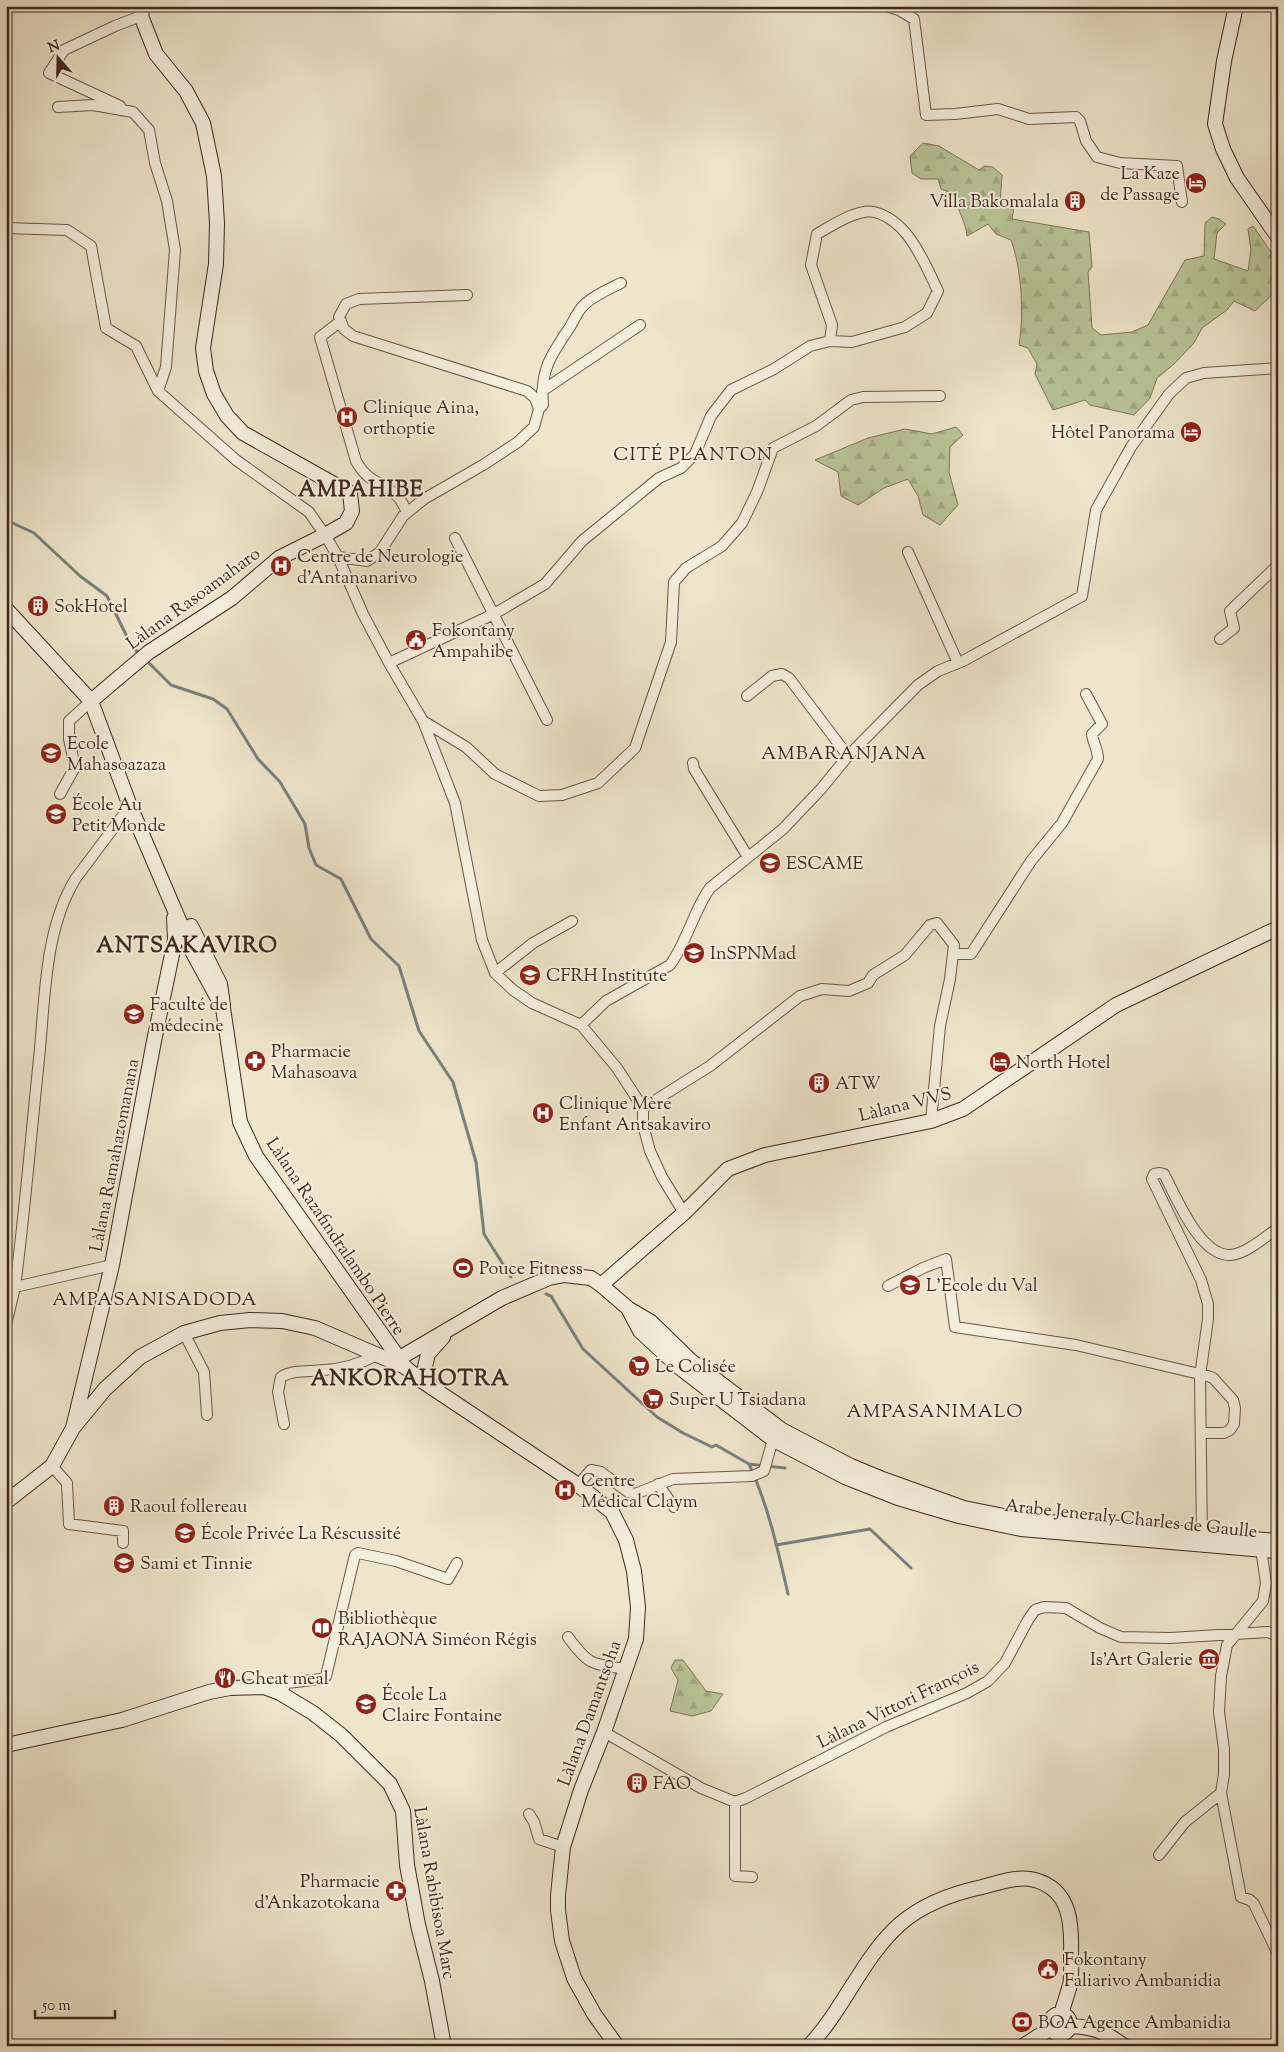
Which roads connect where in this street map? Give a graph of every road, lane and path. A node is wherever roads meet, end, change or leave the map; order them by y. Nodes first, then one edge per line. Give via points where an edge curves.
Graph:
1 (886, 6) edge
2 (1236, 6) edge
3 (142, 11) edge
4 (58, 107) dead end
5 (133, 112) junction
6 (1182, 202) dead end
7 (6, 228) edge
8 (1278, 238) edge
9 (621, 283) dead end
10 (467, 295) dead end
11 (341, 321) junction
12 (640, 324) dead end
13 (830, 341) junction
14 (1278, 368) edge
15 (542, 391) junction
16 (158, 392) junction
17 (940, 396) dead end
18 (539, 409) junction
19 (407, 512) junction
20 (325, 536) junction
21 (455, 538) dead end
22 (908, 552) dead end
23 (338, 557) junction
24 (1278, 566) edge
25 (6, 609) edge
26 (494, 614) junction
27 (1220, 639) dead end
28 (389, 663) junction
29 (958, 663) junction
30 (1086, 694) dead end
31 (747, 696) dead end
32 (91, 701) junction
33 (548, 720) dead end
34 (423, 721) junction
35 (848, 756) junction
36 (693, 764) dead end
37 (60, 794) dead end
38 (130, 806) junction
39 (748, 858) junction
40 (167, 888) junction
41 (572, 921) dead end
42 (1278, 928) edge
43 (200, 953) junction
44 (953, 954) junction
45 (172, 960) junction
46 (495, 973) junction
47 (581, 1025) junction
48 (643, 1108) junction
49 (932, 1121) junction
50 (684, 1213) junction
51 (1278, 1228) edge
52 (112, 1265) junction
53 (602, 1285) junction
54 (888, 1286) dead end
55 (15, 1287) junction
56 (629, 1309) junction
57 (464, 1321) junction
58 (6, 1325) edge
59 (184, 1333) junction
60 (444, 1337) junction
61 (387, 1343) junction
62 (377, 1355) junction
63 (402, 1363) junction
64 (1200, 1376) junction
65 (86, 1380) junction
66 (433, 1388) junction
67 (105, 1389) junction
68 (207, 1415) dead end
69 (284, 1424) dead end
70 (73, 1428) junction
71 (1201, 1433) junction
72 (773, 1439) junction
73 (52, 1466) junction
74 (658, 1484) junction
75 (578, 1485) junction
76 (6, 1502) edge
77 (674, 1506) dead end
78 (1202, 1540) junction
79 (1278, 1541) edge
80 (123, 1542) dead end
81 (1261, 1549) junction
82 (1278, 1551) edge
83 (457, 1563) dead end
84 (1236, 1635) junction
85 (1278, 1636) edge
86 (568, 1637) dead end
87 (627, 1669) junction
88 (280, 1693) junction
89 (604, 1732) junction
90 (6, 1745) edge
91 (1221, 1793) junction
92 (735, 1802) junction
93 (529, 1814) dead end
94 (563, 1846) junction
95 (1160, 1855) dead end
96 (752, 1877) dead end
97 (1278, 1954) edge
98 (1061, 2014) junction
99 (1070, 2026) junction
100 (1051, 2028) junction
101 (441, 2045) edge
102 (617, 2046) edge
103 (809, 2046) edge
104 (1023, 2046) edge
105 (1124, 2046) edge

1 - 6 street via 914,19 926,115 998,109 1029,119 1076,117 1086,141 1098,156 1120,163 1177,166
2 - 8 main road via 1215,124 1237,178
3 - 5 street via 64,50 50,73
3 - 20 main road, Làlana Rasoamaharo via 156,54 186,91 202,123 214,176 216,264 203,348 214,394 243,433 350,493 352,511 346,523
4 - 5 street via 93,105
5 - 16 street via 149,130 167,201 175,250 166,367
7 - 16 street via 67,230 92,246 106,328 136,346
9 - 15 street via 583,305 551,354 544,371
10 - 11 street via 358,298 346,304 339,317
11 - 18 street via 344,329 353,336 526,391
11 - 19 street via 320,337 356,462 370,480 396,495
12 - 15 street
13 - 13 street via 832,325 811,265 817,234 854,215 873,211 898,224 914,243 938,291 928,313 905,327 852,342
13 - 26 street via 810,346 774,369 731,390 711,416 694,454 681,468 659,478 582,540 545,584
14 - 29 street via 1204,373 1186,378 1169,394 1131,447 1096,510 1082,596
15 - 18 street via 543,405
16 - 20 street via 236,460 309,512
17 - 34 street via 863,396 851,400 816,426 773,448 742,523 722,546 686,568 674,582 671,642 635,748 598,783 562,796 539,796 495,774 466,747
18 - 19 street via 534,427 518,442
19 - 23 street via 380,552 367,561
20 - 23 street
20 - 32 main road, Làlana Rasoamaharo via 279,558 232,598 149,652
21 - 26 street
22 - 29 street
23 - 28 street
24 - 27 street via 1230,611 1234,628
25 - 32 main road
26 - 28 street
26 - 33 street
28 - 34 street
29 - 35 street via 938,671 918,685
30 - 44 street via 1102,724 1092,734 1098,758 1062,823 1031,861 971,954
31 - 35 street via 772,676 782,674 789,678
32 - 37 street via 69,721 75,767
32 - 38 main road
34 - 46 street via 455,803 482,940
35 - 39 street via 783,829
36 - 39 street
38 - 40 main road
38 - 55 street via 68,891 56,922
39 - 47 street via 710,888 670,965 606,1001
40 - 43 main road
40 - 45 main road, Làlana Ramahazomanana via 176,927
41 - 46 street via 533,943
42 - 49 main road, Làlana VVS via 1116,1004 963,1109
43 - 45 main road
43 - 61 main road, Làlana Razafindralambo Pierre via 220,984 240,1122 256,1156
44 - 48 street via 954,945 937,923 930,925 905,955 873,975 868,983 849,991 822,989 800,996 710,1066
44 - 49 street via 940,1026
45 - 52 main road, Làlana Ramahazomanana
46 - 47 street via 532,1003
47 - 48 street via 618,1068
48 - 50 street via 642,1125 650,1151
49 - 50 main road, Làlana VVS via 765,1154 728,1170
50 - 53 main road, Làlana VVS
51 - 64 street via 1232,1255 1211,1249 1200,1237 1164,1174 1154,1174 1152,1178 1206,1294 1208,1318
52 - 55 street
52 - 65 main road, Làlana Ramahazomanana
53 - 56 main road, Arabe Jeneraly Charles de Gaulle
53 - 57 main road, Arabe Jeneraly Charles de Gaulle via 579,1276 549,1278 502,1298
54 - 64 street via 946,1259 954,1327 1076,1345
55 - 58 street
56 - 72 main road, Arabe Jeneraly Charles de Gaulle via 640,1331 680,1368
56 - 78 main road, Arabe Jeneraly Charles de Gaulle via 651,1322 690,1360 782,1430 880,1478 964,1508 1024,1520
57 - 60 main road, Arabe Jeneraly Charles de Gaulle
57 - 63 main road, Arabe Jeneraly Charles de Gaulle
59 - 62 main road via 220,1323 282,1321 315,1328
59 - 67 main road via 140,1357
59 - 68 street via 204,1372
60 - 63 main road, Arabe Jeneraly Charles de Gaulle
60 - 66 main road via 428,1354 424,1371
61 - 62 main road
61 - 63 main road, Làlana Razafindralambo Pierre
62 - 63 main road
62 - 69 street via 360,1364 295,1372 282,1377 278,1392
63 - 66 main road, Làlana Damantsoha
64 - 71 street
64 - 71 street via 1213,1378 1233,1400 1235,1408 1234,1424 1230,1430
65 - 67 main road via 94,1389
65 - 70 main road, Làlana Ramahazomanana
66 - 75 main road, Làlana Damantsoha
67 - 70 main road
70 - 73 main road
71 - 78 street
72 - 74 street via 759,1474 672,1479
72 - 78 main road, Arabe Jeneraly Charles de Gaulle via 845,1477 898,1498 959,1516 1021,1529
73 - 76 main road
73 - 80 street via 67,1483 69,1524 123,1531
74 - 75 street via 635,1494 601,1472 590,1470
74 - 77 street
75 - 87 main road, Làlana Damantsoha via 612,1512 626,1540 638,1607 636,1639
78 - 79 main road, Arabe Jeneraly Charles de Gaulle
78 - 81 main road, Arabe Jeneraly Charles de Gaulle
81 - 82 main road, Arabe Jeneraly Charles de Gaulle
81 - 84 street via 1266,1583 1263,1600
83 - 88 street via 448,1579 396,1561 355,1555 326,1676 287,1684
84 - 85 street, Làlana Vittori François via 1268,1632
84 - 91 street via 1227,1644 1221,1676 1219,1712 1224,1774
84 - 92 street, Làlana Vittori François via 1121,1637 1066,1608 1044,1606 1028,1620 1005,1663 988,1681 967,1693 886,1726
86 - 87 street via 594,1664
87 - 89 main road, Làlana Damantsoha
88 - 90 main road, Làlana Rabibisoa Marc via 264,1688 230,1688 122,1720
88 - 101 main road, Làlana Rabibisoa Marc via 341,1735 390,1784 404,1811 410,1882 432,1981
89 - 92 street via 701,1788
89 - 94 main road, Làlana Damantsoha
91 - 95 street via 1184,1822
91 - 97 street via 1242,1897 1254,1904
92 - 96 street via 735,1876
93 - 94 street via 539,1839
94 - 102 main road, Làlana Damantsoha via 558,1910 562,1940 574,1978
98 - 99 main road via 1067,2017
98 - 100 main road via 1052,2018
98 - 103 main road via 1070,1983 1072,1932 1068,1911 1054,1890 1034,1879 1023,1879 979,1887 944,1899 900,1924 885,1938
99 - 100 main road via 1061,2034
99 - 105 main road via 1089,2026 1106,2032
100 - 104 main road

